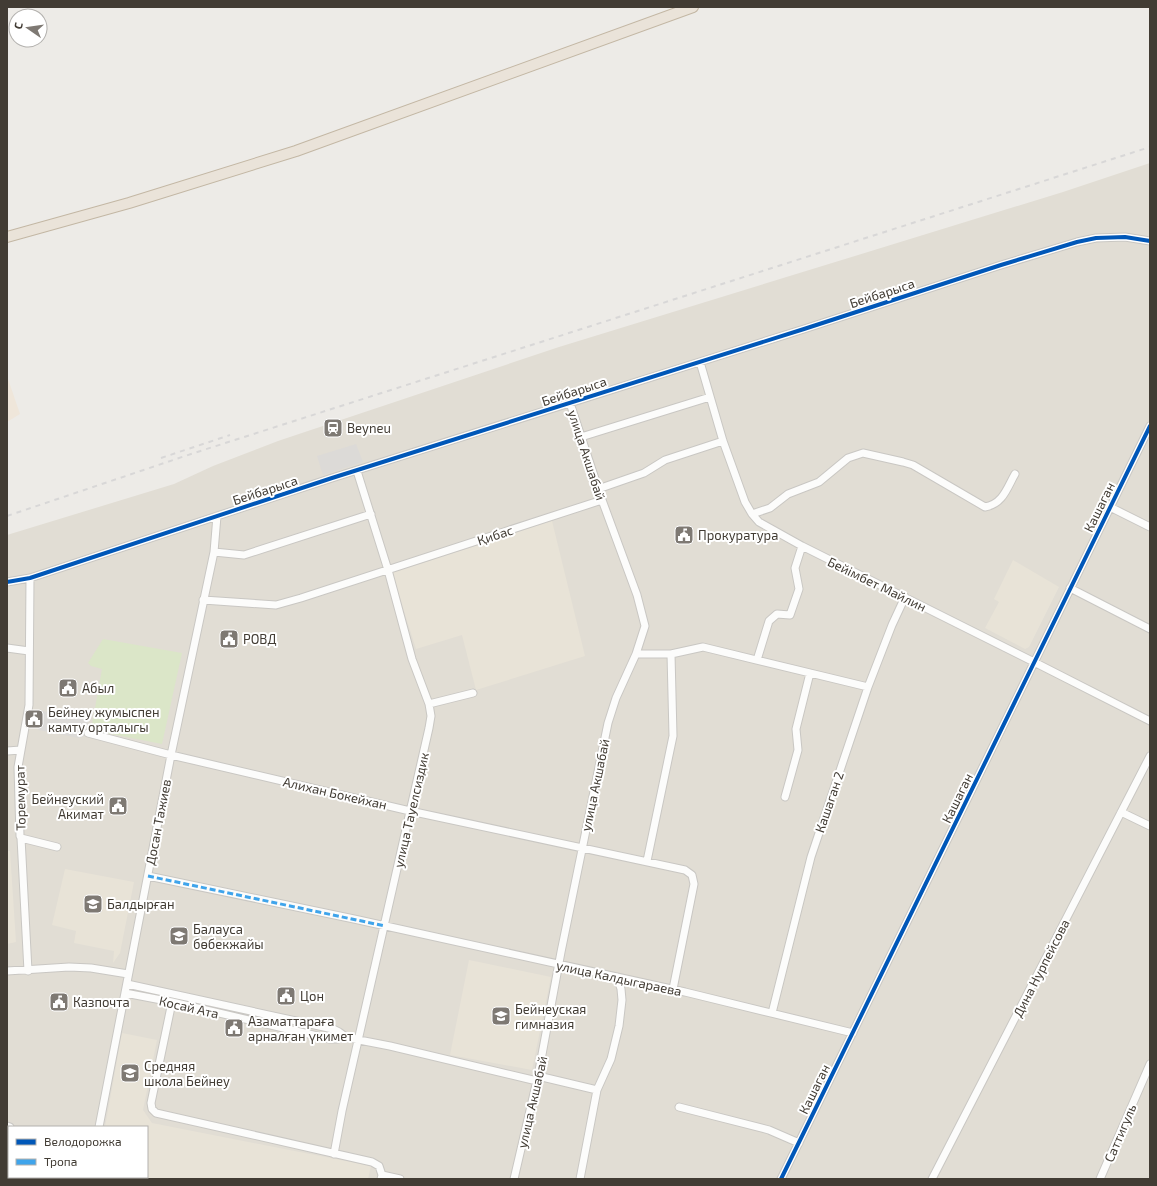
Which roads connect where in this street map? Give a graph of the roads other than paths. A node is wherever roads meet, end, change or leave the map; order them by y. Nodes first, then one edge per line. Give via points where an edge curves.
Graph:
1 (693, 7) edge
2 (7, 237) edge
3 (1150, 241) edge
4 (700, 362) junction
5 (710, 397) junction
6 (570, 403) junction
7 (1150, 426) edge
8 (581, 437) junction
9 (723, 441) junction
10 (357, 471) junction
11 (1016, 474) dead end
12 (598, 489) junction
13 (602, 500) junction
14 (1110, 507) junction
15 (371, 514) junction
16 (752, 514) junction
17 (217, 516) junction
18 (1150, 528) edge
19 (802, 546) junction
20 (214, 552) junction
21 (388, 570) junction
22 (30, 578) junction
23 (7, 582) edge
24 (1070, 588) junction
25 (905, 598) junction
26 (203, 600) junction
27 (1150, 629) edge
28 (7, 648) edge
29 (29, 650) junction
30 (636, 654) junction
31 (671, 654) junction
32 (757, 660) junction
33 (1034, 662) junction
34 (810, 673) junction
35 (868, 687) junction
36 (473, 693) dead end
37 (429, 704) junction
38 (1150, 722) edge
39 (88, 733) dead end
40 (21, 750) junction
41 (7, 752) edge
42 (171, 755) junction
43 (1150, 756) edge
44 (785, 797) dead end
45 (410, 811) junction
46 (1122, 812) junction
47 (1150, 826) edge
48 (21, 838) junction
49 (57, 847) dead end
50 (582, 848) junction
51 (647, 861) junction
52 (148, 876) junction
53 (385, 926) junction
54 (559, 964) junction
55 (7, 971) edge
56 (28, 971) junction
57 (128, 974) junction
58 (617, 977) junction
59 (127, 984) junction
60 (673, 989) junction
61 (125, 993) junction
62 (172, 1002) junction
63 (772, 1013) junction
64 (261, 1014) junction
65 (259, 1023) junction
66 (853, 1033) junction
67 (346, 1037) junction
68 (359, 1040) junction
69 (1150, 1064) edge
70 (538, 1078) junction
71 (597, 1090) junction
72 (679, 1107) dead end
73 (99, 1126) edge
74 (799, 1143) junction
75 (334, 1154) junction
76 (381, 1177) edge
77 (400, 1179) edge
78 (514, 1179) edge
79 (580, 1179) edge
80 (782, 1179) edge
81 (932, 1179) edge
82 (1100, 1179) edge

1 - 2 highway via 296,151 129,204
3 - 4 street, Бейбарыса via 1110,237 1077,242 1001,264
4 - 5 street, Бейімбет Майлин
4 - 6 street, Бейбарыса
5 - 8 street
5 - 9 street, Бейімбет Майлин
6 - 8 street, улица Акшабай
6 - 10 street, Бейбарыса
7 - 14 street, Кашаган
8 - 12 street, улица Акшабай
9 - 12 street via 665,460 644,472
9 - 16 street, Бейімбет Майлин via 745,502
10 - 15 street, улица Тауелсиздик
10 - 17 street, Бейбарыса
11 - 16 street via 1000,500 985,507 913,466 863,453 848,458 819,482 788,494 770,508
12 - 13 street, улица Акшабай
13 - 21 street, Қибас
13 - 30 street, улица Акшабай via 645,622
14 - 18 street
14 - 24 street, Кашаган
15 - 20 street via 244,555
15 - 21 street, улица Тауелсиздик
16 - 19 street, Бейімбет Майлин via 759,522
17 - 20 street, Досан Тажиев
17 - 22 street, Бейбарыса
19 - 25 street, Бейімбет Майлин
19 - 32 street via 795,568 799,589 790,614 777,614 769,621
20 - 26 street, Досан Тажиев
21 - 26 street, Қибас via 276,605
21 - 37 street, улица Тауелсиздик via 412,659
22 - 23 street, Бейбарыса
22 - 29 street, Торемурат
24 - 27 street
24 - 33 street, Кашаган
25 - 33 street, Бейімбет Майлин
25 - 35 street, Кашаган 2
26 - 42 street, Досан Тажиев
28 - 29 street
29 - 40 street, Торемурат via 29,705
30 - 31 street
30 - 50 street, улица Акшабай via 608,723
31 - 32 street via 703,647
31 - 51 street via 673,736
32 - 34 street
33 - 38 street, Бейімбет Майлин
33 - 66 street, Кашаган
34 - 35 street
34 - 44 street via 796,729 798,750
35 - 63 street, Кашаган 2 via 811,857
36 - 37 street
37 - 45 street, улица Тауелсиздик via 429,728
39 - 42 street, Алихан Бокейхан
40 - 41 street
40 - 48 street, Торемурат via 18,767
42 - 45 street, Алихан Бокейхан
42 - 52 street, Досан Тажиев
43 - 46 street, Дина Нурпейсова
45 - 50 street, Алихан Бокейхан
45 - 53 street, улица Тауелсиздик
46 - 47 street
46 - 81 street, Дина Нурпейсова
48 - 49 street
48 - 56 street, Торемурат
50 - 51 street, Алихан Бокейхан
50 - 54 street, улица Акшабай
51 - 60 street, Алихан Бокейхан via 686,870 692,875 694,884
52 - 53 street, улица Калдыгараева
52 - 57 street, Досан Тажиев
53 - 54 street, улица Калдыгараева
53 - 68 street, улица Тауелсиздик
54 - 58 street, улица Калдыгараева
54 - 70 street, улица Акшабай
55 - 56 street
56 - 57 street via 68,967
57 - 59 street, Досан Тажиев
58 - 60 street, улица Калдыгараева
58 - 71 street via 622,1000 619,1026 611,1059
59 - 61 street, Досан Тажиев
59 - 64 street, Косай Ата
60 - 63 street, улица Калдыгараева
61 - 62 street, Косай Ата
61 - 73 street, Досан Тажиев
62 - 65 street, Косай Ата
62 - 75 street via 151,1103 156,1113
63 - 66 street, улица Калдыгараева
64 - 65 street
64 - 67 street, Косай Ата via 333,1029
65 - 67 street, Косай Ата via 330,1039
66 - 74 street, Кашаган
67 - 68 street, Косай Ата
68 - 70 street, Косай Ата
68 - 75 street, улица Тауелсиздик
69 - 82 street, Саттигуль
70 - 71 street, Косай Ата
70 - 78 street, улица Акшабай
71 - 79 street
72 - 74 street via 769,1130
74 - 80 street, Кашаган
75 - 76 street via 372,1162 379,1166
76 - 77 street

